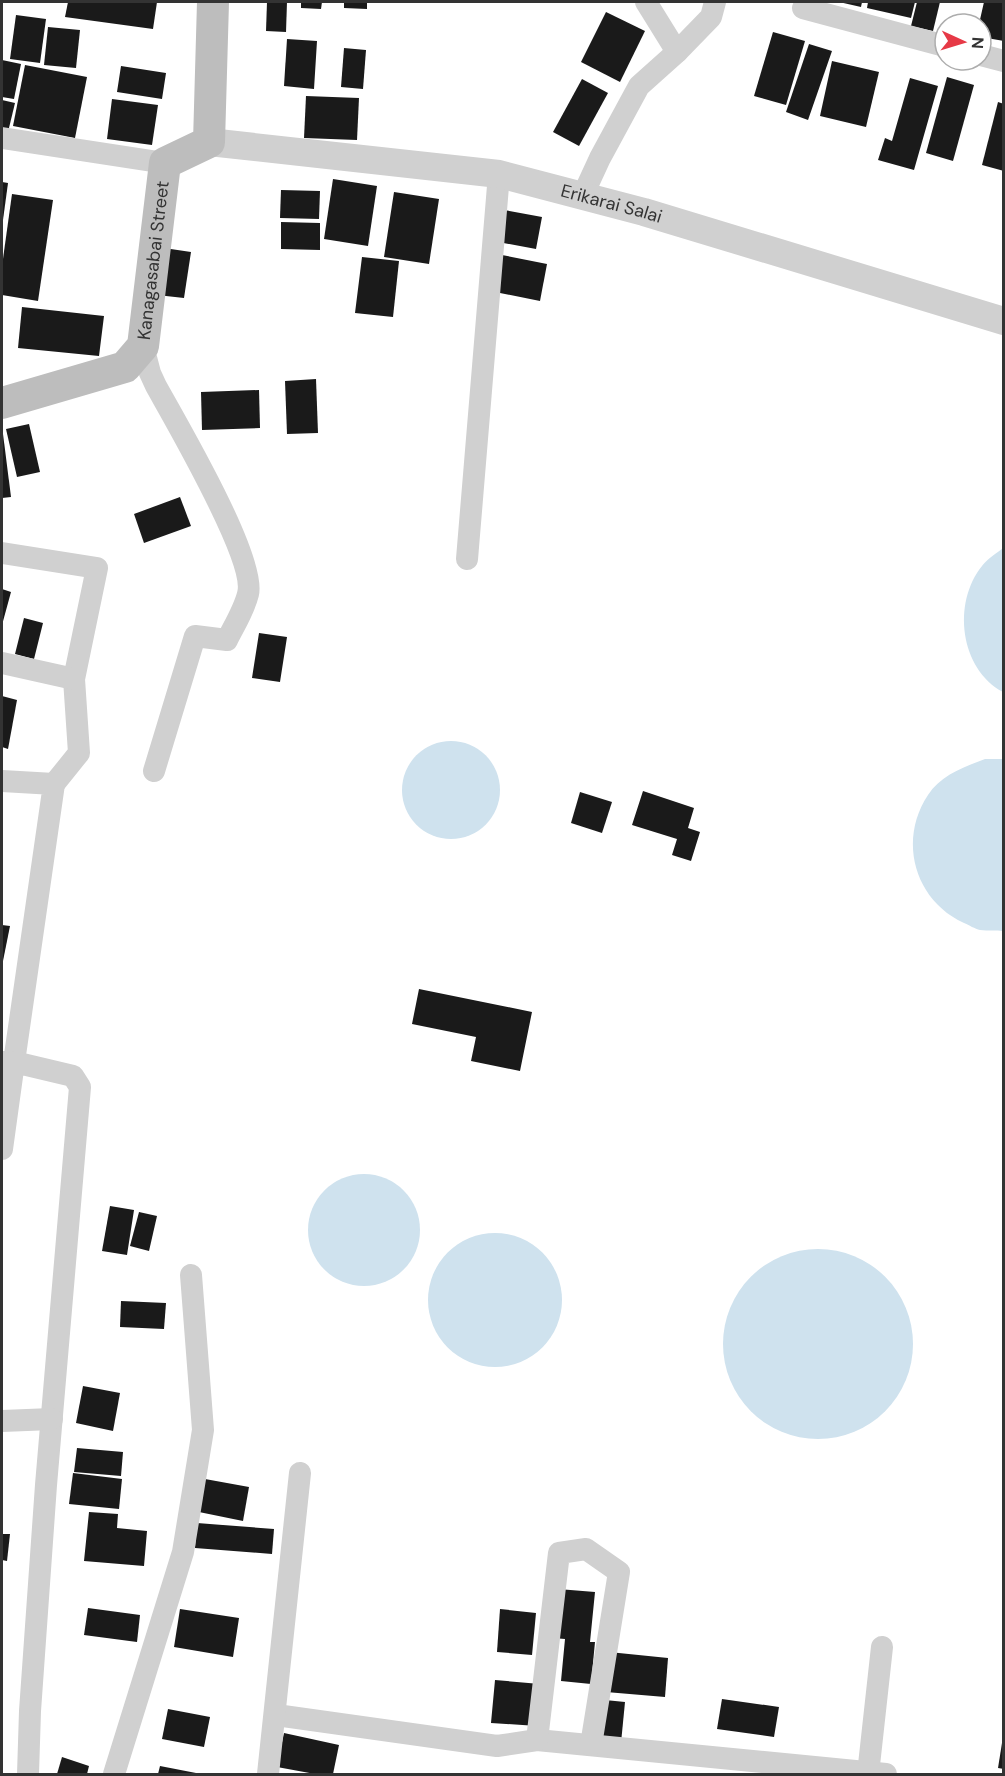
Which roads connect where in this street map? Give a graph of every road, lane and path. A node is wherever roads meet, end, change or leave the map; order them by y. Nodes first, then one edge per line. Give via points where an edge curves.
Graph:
1 (213, 2) edge
2 (646, 2) edge
3 (715, 2) edge
4 (803, 8) dead end
5 (933, 43) edge
6 (677, 52) junction
7 (2, 138) edge
8 (208, 142) junction
9 (165, 163) junction
10 (499, 174) junction
11 (582, 198) junction
12 (1004, 321) edge
13 (143, 346) junction
14 (2, 403) edge
15 (2, 553) edge
16 (467, 559) dead end
17 (2, 663) edge
18 (74, 679) junction
19 (153, 771) dead end
20 (2, 781) edge
21 (54, 784) junction
22 (8, 1062) edge
23 (2, 1149) edge
24 (191, 1275) dead end
25 (52, 1419) junction
26 (2, 1421) edge
27 (300, 1473) dead end
28 (882, 1647) dead end
29 (276, 1715) junction
30 (537, 1740) junction
31 (591, 1745) junction
32 (716, 1767) edge
33 (28, 1774) edge
34 (114, 1774) edge
35 (268, 1774) edge
36 (874, 1774) edge

1 - 8 main road
2 - 6 street
3 - 6 street via 711,17
4 - 5 street
6 - 11 street via 639,86
7 - 9 street
8 - 9 main road
8 - 10 street, Erikarai Salai
9 - 13 main road, Kanagasabai Street
10 - 11 street, Erikarai Salai
10 - 16 street
11 - 12 street, Erikarai Salai via 644,212
13 - 14 main road, Kanagasabai Street via 125,367
13 - 19 street via 156,386 237,543 249,593 227,640 195,636
15 - 18 street via 97,568
17 - 18 street
18 - 21 street via 79,753
20 - 21 street
21 - 22 street
22 - 23 street
22 - 25 street via 73,1076 80,1088
24 - 34 street via 203,1430 183,1552
25 - 26 street
25 - 33 street
27 - 29 street
28 - 36 street
29 - 30 street via 497,1746
29 - 35 street
30 - 31 street
30 - 31 street via 559,1553 586,1549 619,1572
31 - 32 street
32 - 36 street

